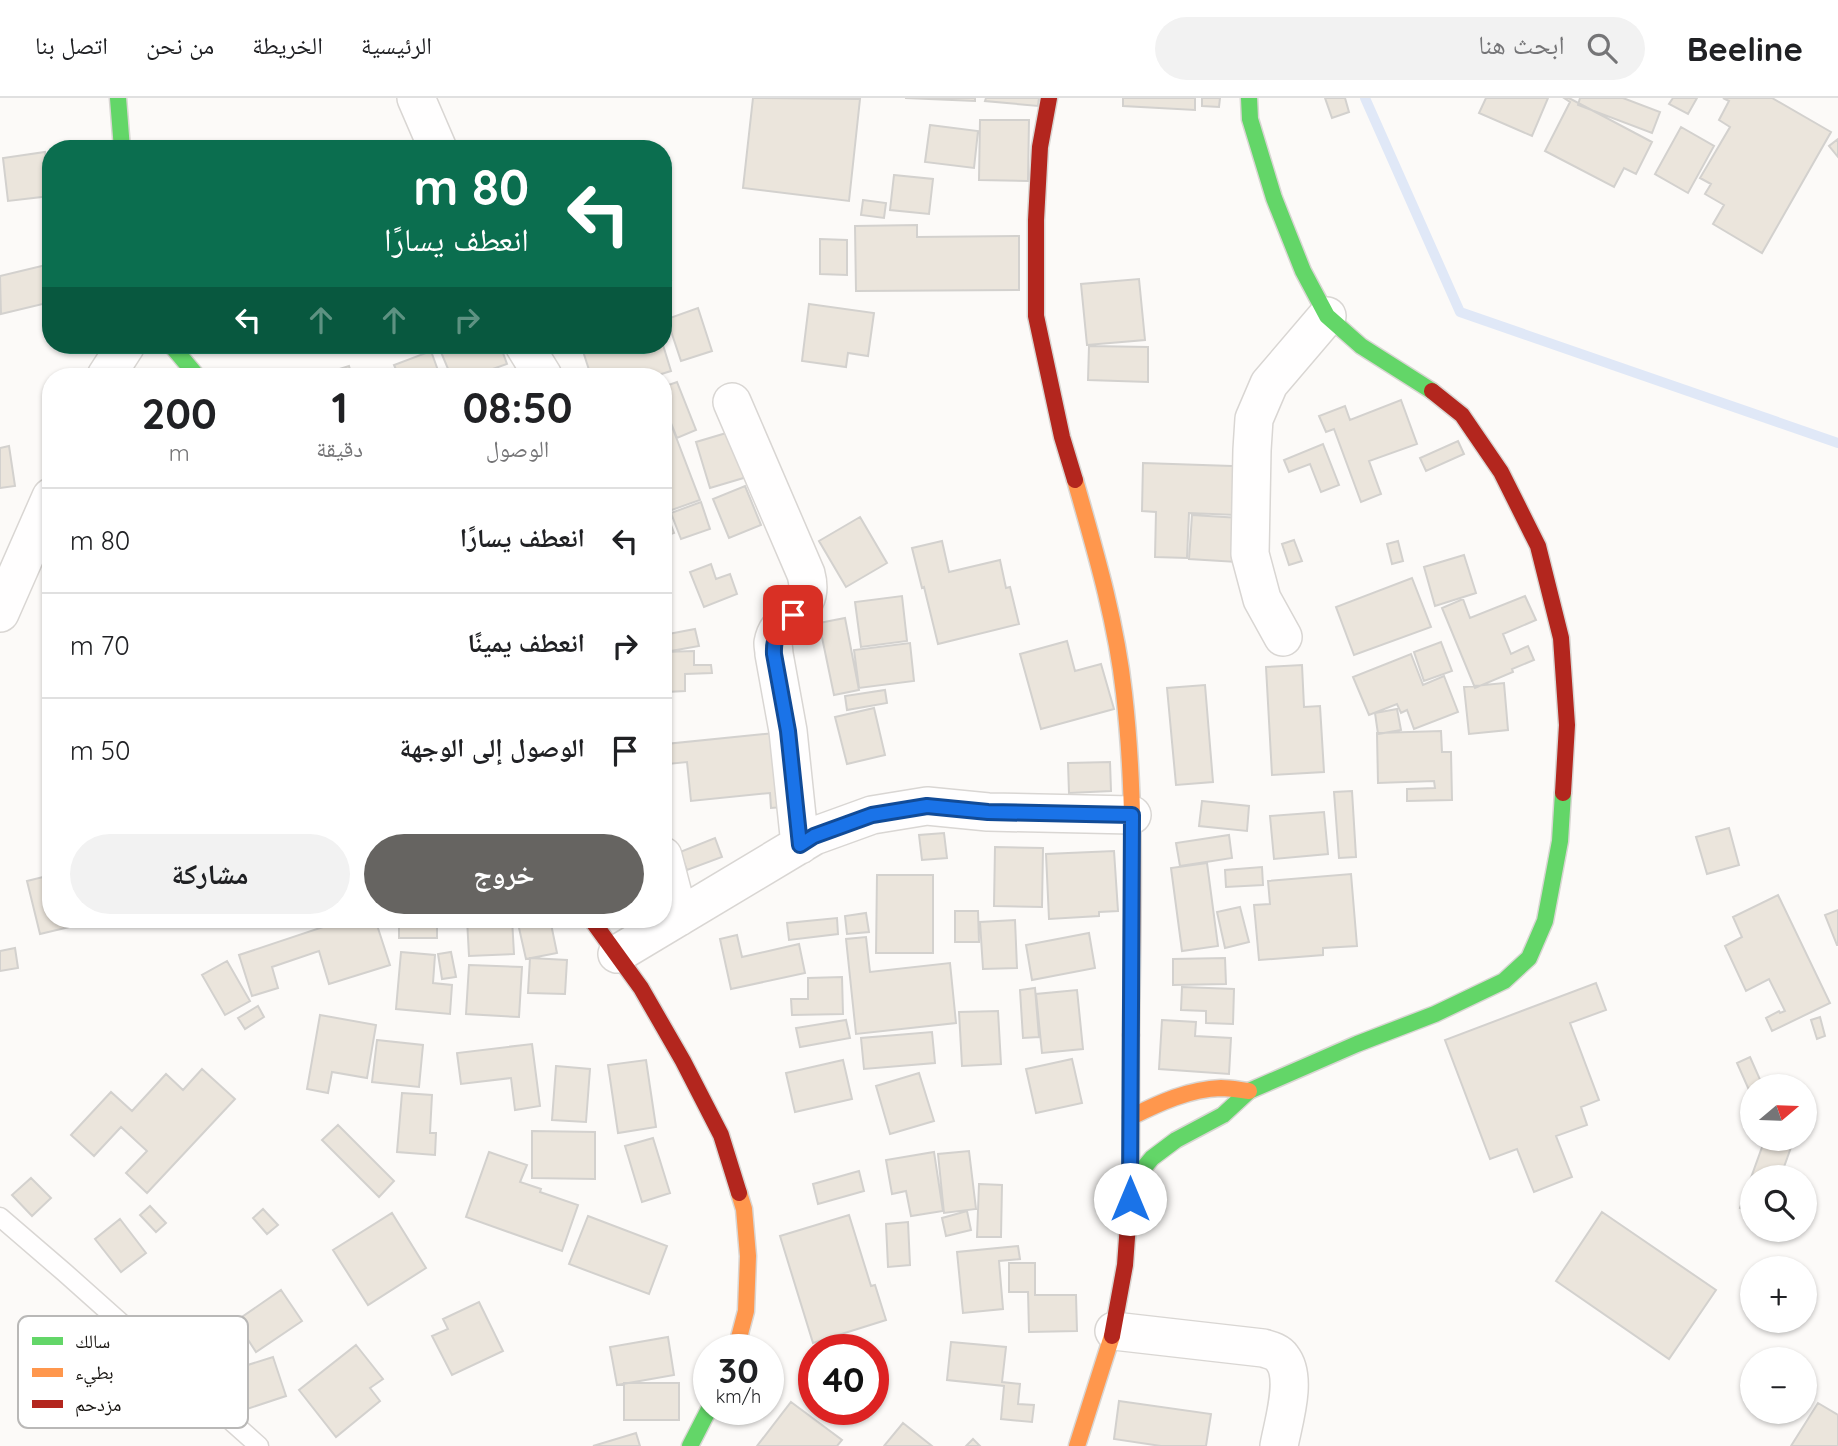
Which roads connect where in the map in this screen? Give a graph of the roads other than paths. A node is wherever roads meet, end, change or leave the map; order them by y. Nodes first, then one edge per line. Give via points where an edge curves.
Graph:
1 (118, 98) edge
2 (416, 98) edge
3 (1049, 98) edge
4 (1249, 98) edge
5 (121, 140) edge
6 (434, 140) edge
7 (1327, 316) junction
8 (179, 354) edge
9 (190, 368) edge
10 (732, 402) dead end
11 (42, 517) edge
12 (0, 613) edge
13 (1283, 637) dead end
14 (1132, 815) junction
15 (800, 845) junction
16 (672, 888) edge
17 (680, 916) junction
18 (672, 921) edge
19 (598, 928) edge
20 (660, 928) edge
21 (617, 954) junction
22 (1249, 1091) junction
23 (1131, 1117) junction
24 (1131, 1183) junction
25 (0, 1217) edge
26 (113, 1316) edge
27 (1114, 1331) junction
28 (740, 1334) edge
29 (701, 1425) edge
30 (239, 1428) edge
31 (259, 1446) edge
32 (690, 1446) edge
33 (1077, 1446) edge
34 (1279, 1446) edge

1 - 5 street
2 - 6 street
3 - 14 street via 1040,147 1036,316 1062,437 1115,636 1124,693
4 - 7 street via 1250,119 1274,198
7 - 13 street via 1269,384 1254,419 1250,554 1262,599
7 - 22 street via 1462,415 1501,472 1538,546 1561,638 1567,725 1560,841 1545,921 1529,957 1504,981
8 - 9 street
10 - 15 street via 809,587 806,601 773,642
11 - 12 street
14 - 15 street via 927,806 872,815
14 - 23 street
15 - 17 street
16 - 17 street
17 - 18 street
19 - 21 street
20 - 21 street
21 - 28 street via 683,1060 721,1135 744,1209 748,1256 746,1311
22 - 23 street via 1192,1092
22 - 24 street via 1223,1115 1152,1158
23 - 24 street
24 - 27 street
25 - 26 lane
27 - 33 street
27 - 34 street via 1274,1352 1282,1358 1290,1381
29 - 32 street
30 - 31 lane

